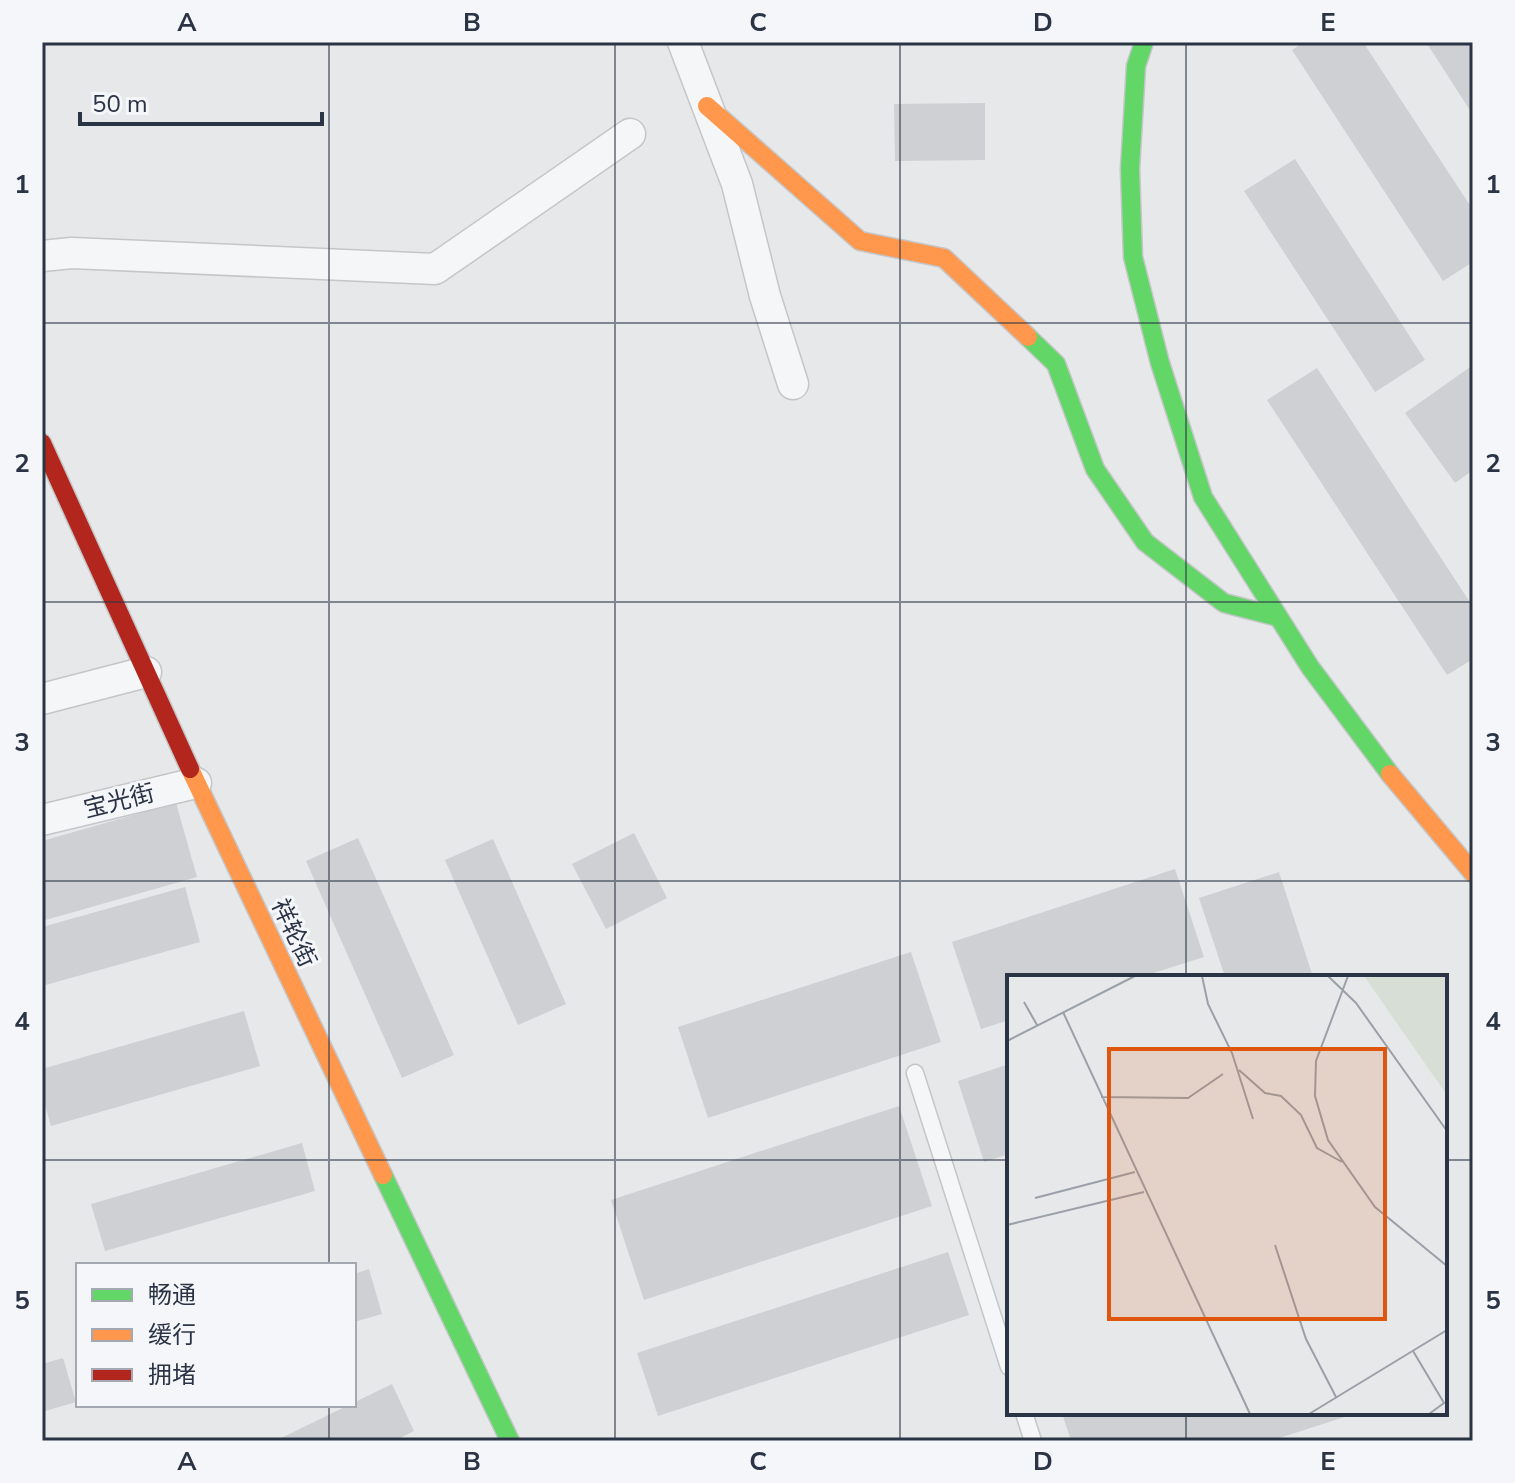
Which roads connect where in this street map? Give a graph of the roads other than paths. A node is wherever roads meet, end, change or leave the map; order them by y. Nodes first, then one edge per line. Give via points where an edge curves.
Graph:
1 (683, 42) edge
2 (1144, 42) edge
3 (707, 106) junction
4 (630, 134) dead end
5 (42, 256) edge
6 (793, 384) dead end
7 (42, 443) edge
8 (1278, 617) junction
9 (146, 672) junction
10 (42, 699) edge
11 (196, 783) junction
12 (42, 820) edge
13 (1473, 873) edge
14 (915, 1073) dead end
15 (1007, 1361) edge
16 (1025, 1415) edge
17 (510, 1441) edge
18 (1033, 1441) edge

1 - 3 street
2 - 8 main road via 1136,66 1130,169 1133,257 1203,497
3 - 6 street via 737,184
3 - 8 main road via 860,241 944,258 1056,364 1095,469 1145,542 1224,603
4 - 5 street via 435,269
7 - 9 main road, 祥轮街
8 - 13 main road via 1391,775
9 - 10 street
9 - 11 main road, 祥轮街
11 - 12 street, 宝光街
11 - 17 main road, 祥轮街
14 - 15 lane
16 - 18 lane

